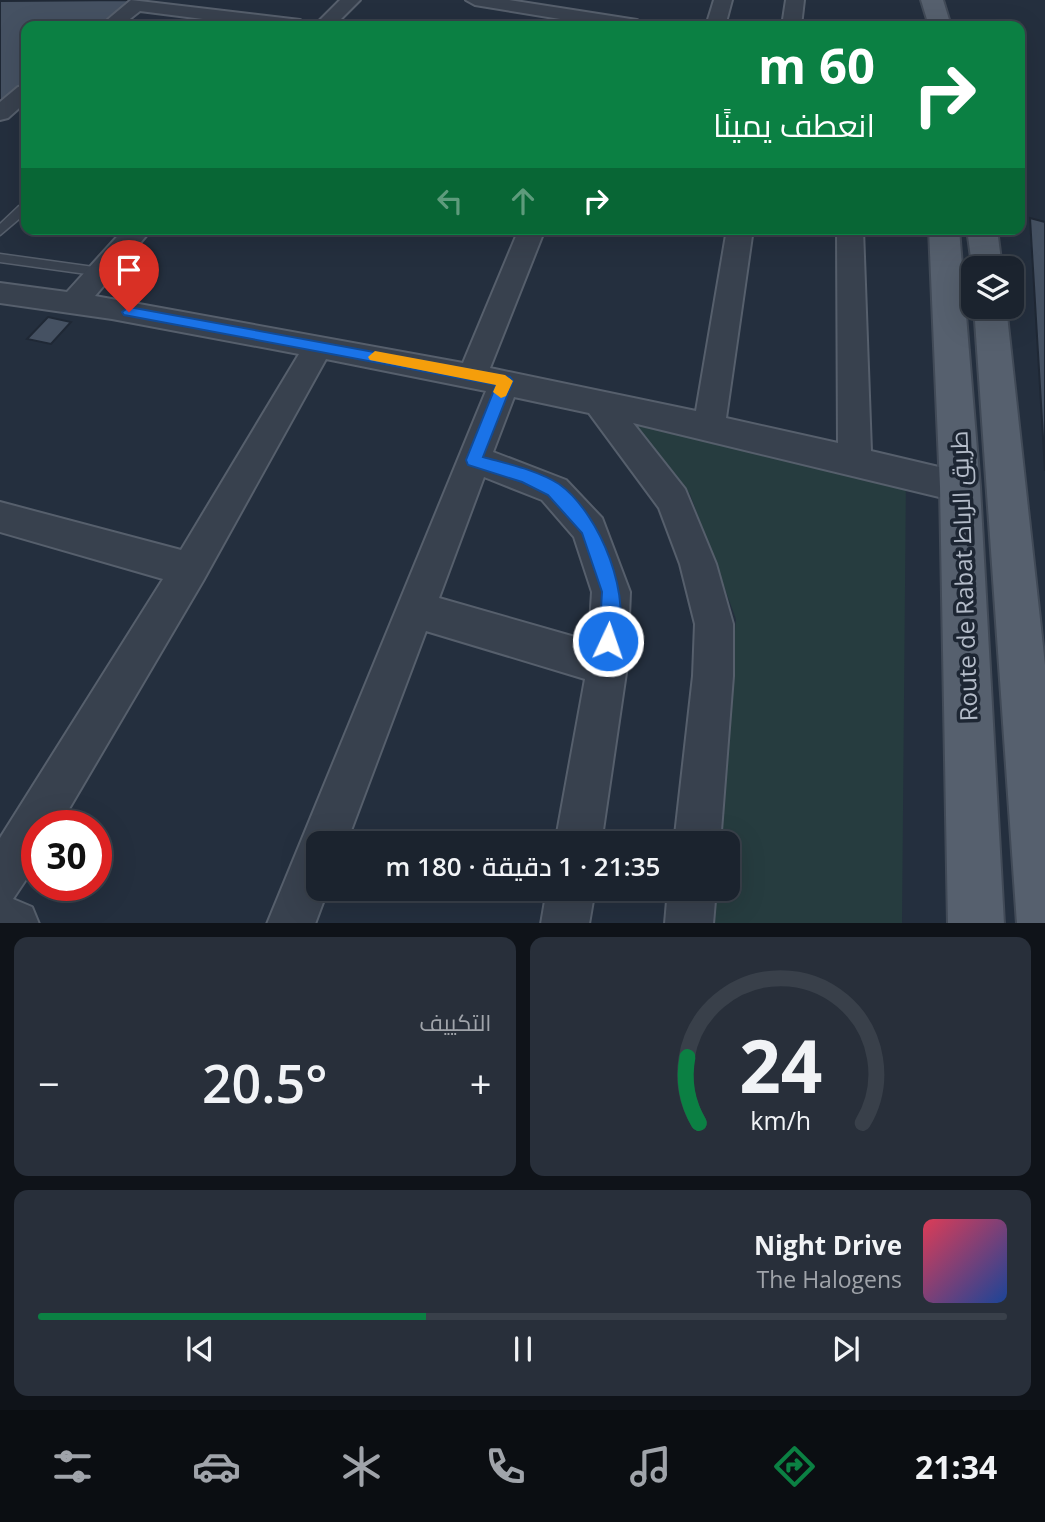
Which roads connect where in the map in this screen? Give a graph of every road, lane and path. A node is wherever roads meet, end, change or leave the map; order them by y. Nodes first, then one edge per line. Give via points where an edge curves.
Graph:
1 (352, 0) edge
2 (475, 0) edge
3 (633, 0) edge
4 (723, 0) edge
5 (795, 0) edge
6 (932, 0) edge
7 (139, 3) edge
8 (547, 19) edge
9 (116, 21) edge
10 (265, 21) edge
11 (329, 21) edge
12 (575, 21) edge
13 (631, 21) edge
14 (717, 21) edge
15 (793, 21) edge
16 (938, 21) edge
17 (21, 96) edge
18 (0, 114) edge
19 (21, 119) edge
20 (21, 211) edge
21 (0, 230) edge
22 (134, 235) edge
23 (530, 235) edge
24 (739, 235) edge
25 (850, 235) edge
26 (944, 235) edge
27 (983, 235) edge
28 (985, 256) edge
29 (0, 258) edge
30 (101, 272) junction
31 (0, 293) edge
32 (75, 302) junction
33 (991, 319) edge
34 (319, 346) junction
35 (489, 378) junction
36 (598, 401) junction
37 (709, 426) junction
38 (474, 460) junction
39 (855, 461) junction
40 (960, 487) junction
41 (0, 517) edge
42 (190, 569) junction
43 (415, 609) junction
44 (607, 666) junction
45 (1037, 763) edge
46 (328, 831) edge
47 (580, 831) edge
48 (698, 831) edge
49 (0, 881) edge
50 (306, 885) edge
51 (569, 901) edge
52 (691, 901) edge
53 (0, 919) edge
54 (15, 923) edge
55 (291, 923) edge
56 (565, 923) edge
57 (689, 923) edge
58 (976, 923) edge
59 (1045, 923) edge

1 - 11 street
2 - 8 street
3 - 13 street
4 - 14 street
5 - 15 street
6 - 16 main road
7 - 9 street
7 - 10 street
8 - 12 street
17 - 18 street
18 - 19 street
20 - 21 lane
22 - 30 street
23 - 35 street
24 - 37 street
25 - 39 street
26 - 40 main road, Route de Rabat طريق الرباط
27 - 28 main road
29 - 30 lane
30 - 32 street
31 - 32 street
32 - 34 street
33 - 45 main road, Route de Rabat طريق الرباط
34 - 35 street
34 - 42 street
35 - 36 street
35 - 38 street
36 - 37 street
36 - 48 street via 673,500 698,564 714,624
37 - 39 street
38 - 43 street
38 - 44 street via 554,490 589,529 611,592
39 - 40 street
40 - 58 main road, Route de Rabat طريق الرباط
41 - 42 street
42 - 49 street
43 - 44 street
43 - 46 street
44 - 47 street
45 - 59 main road, Route de Rabat طريق الرباط
50 - 55 street
51 - 56 street
52 - 57 street
53 - 54 street

